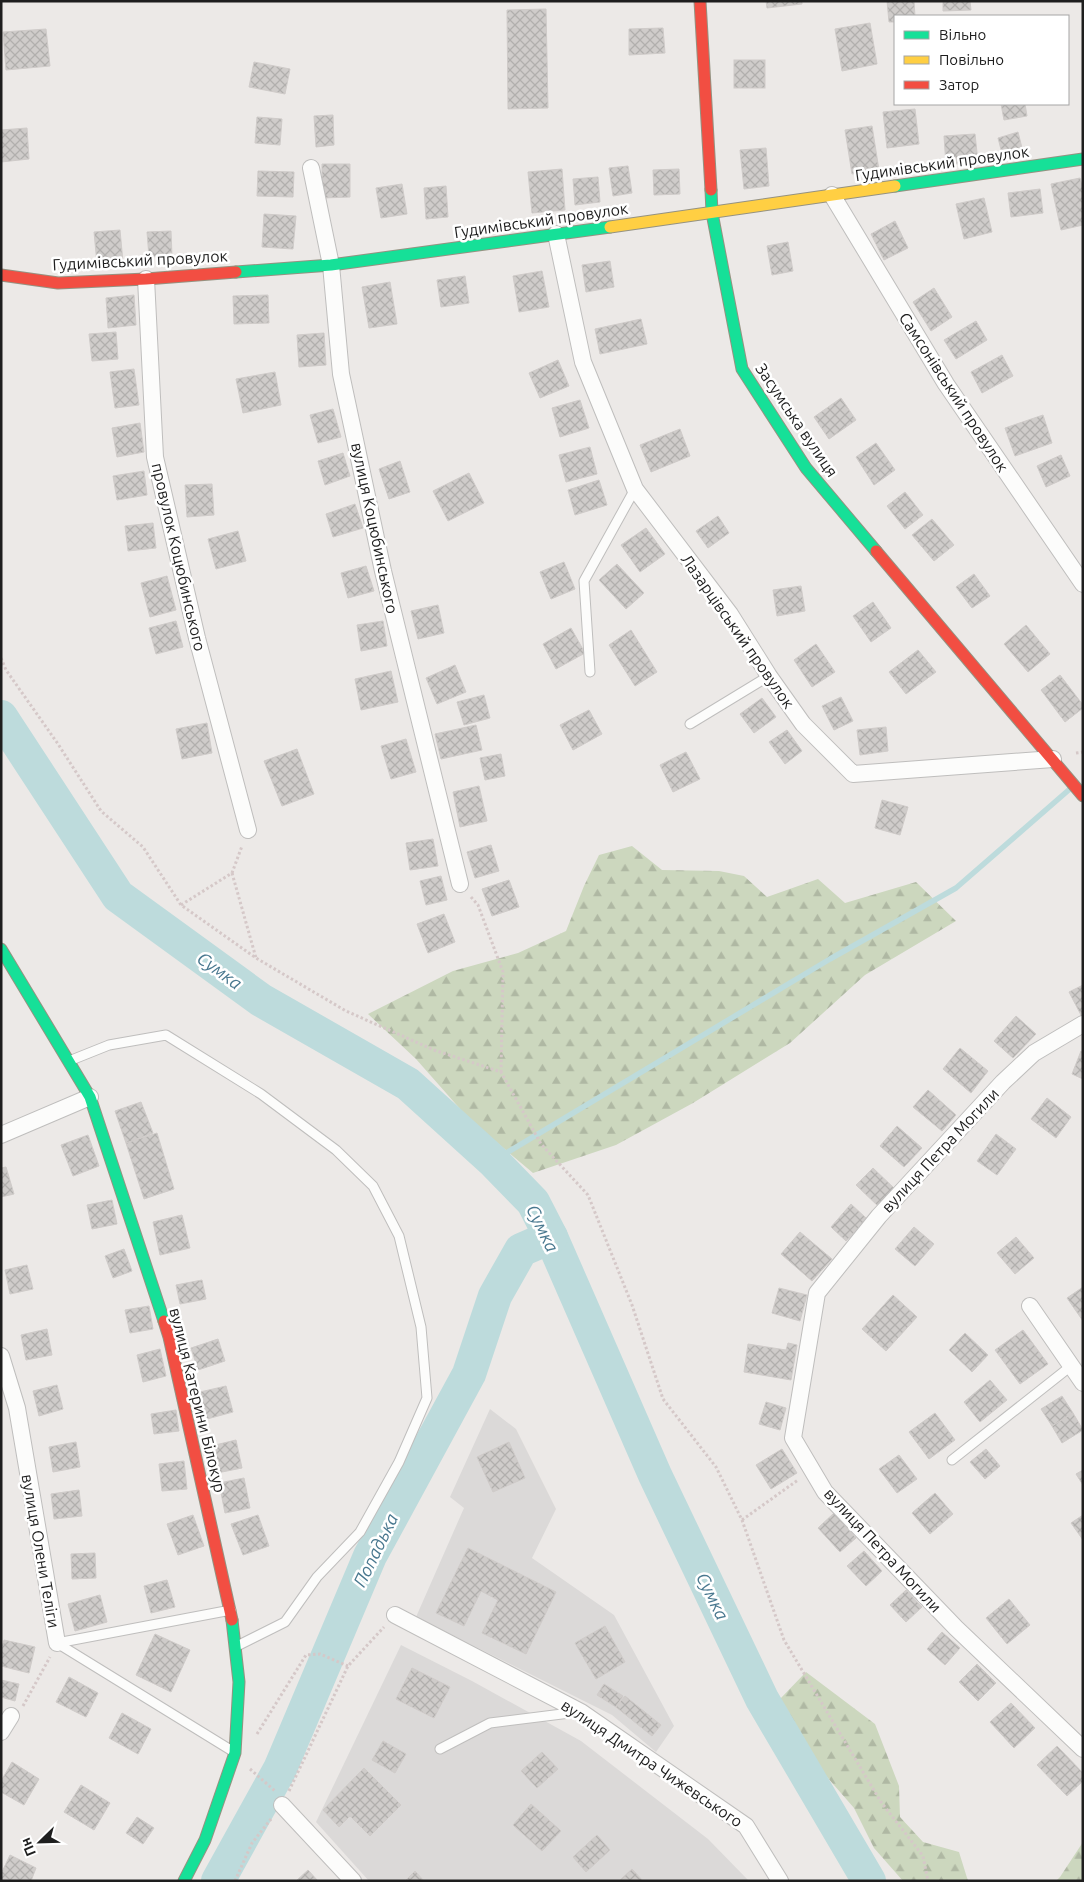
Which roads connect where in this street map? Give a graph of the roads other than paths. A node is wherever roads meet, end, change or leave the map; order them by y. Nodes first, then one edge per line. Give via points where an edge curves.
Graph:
1 (700, 1) edge
2 (1083, 159) edge
3 (311, 168) dead end
4 (832, 195) junction
5 (712, 214) junction
6 (556, 234) junction
7 (331, 265) junction
8 (1, 276) edge
9 (146, 279) junction
10 (635, 489) junction
11 (1083, 584) edge
12 (590, 672) dead end
13 (769, 676) junction
14 (690, 724) dead end
15 (1054, 759) junction
16 (1083, 796) edge
17 (248, 830) road end
18 (460, 884) road end
19 (1, 948) edge
20 (1083, 1024) edge
21 (69, 1062) junction
22 (90, 1097) junction
23 (1, 1135) edge
24 (1030, 1306) dead end
25 (1, 1356) edge
26 (1071, 1366) junction
27 (1083, 1383) edge
28 (952, 1460) dead end
29 (231, 1610) junction
30 (394, 1615) road end
31 (57, 1643) junction
32 (235, 1647) junction
33 (581, 1712) junction
34 (11, 1716) road end
35 (1, 1732) edge
36 (440, 1748) dead end
37 (1083, 1749) edge
38 (235, 1753) junction
39 (279, 1799) road end
40 (184, 1881) edge
41 (352, 1881) edge
42 (780, 1881) edge

1 - 5 street, Засумська вулиця
2 - 4 street, Гудимівський провулок
3 - 7 street, вулиця Коцюбинського
4 - 5 street, Гудимівський провулок
4 - 11 street, Самсонівський провулок via 946,384
5 - 6 street, Гудимівський провулок
5 - 15 street, Засумська вулиця via 742,368 806,468
6 - 7 street, Гудимівський провулок
6 - 10 street, Лазарцівський провулок via 583,362
7 - 9 street, Гудимівський провулок
7 - 18 street, вулиця Коцюбинського via 341,374 383,571
8 - 9 street, Гудимівський провулок via 58,283
9 - 17 street, провулок Коцюбинського via 155,456 197,638
10 - 12 lane via 584,581
10 - 13 street, Лазарцівський провулок via 730,614
13 - 14 lane
13 - 15 street, Лазарцівський провулок via 804,724 853,774
15 - 16 street, Засумська вулиця
19 - 21 street, вулиця Катерини Білокур
20 - 37 street, вулиця Петра Могили via 1034,1053 1002,1082 879,1216 817,1293 792,1438 825,1492 950,1621
21 - 22 street, вулиця Катерини Білокур
21 - 32 lane via 109,1045 166,1035 261,1094 336,1150 373,1186 399,1236 421,1327 427,1398 399,1462 360,1532 317,1577 285,1622
22 - 23 street
22 - 29 street, вулиця Катерини Білокур via 168,1337
24 - 26 street
25 - 31 street, вулиця Олени Теліги via 17,1408
26 - 27 street
26 - 28 lane
29 - 31 lane
29 - 32 street, вулиця Катерини Білокур
30 - 33 street, вулиця Дмитра Чижевського
31 - 38 lane
32 - 38 street, вулиця Катерини Білокур via 239,1682
33 - 36 lane via 490,1723
33 - 42 street, вулиця Дмитра Чижевського via 746,1826
34 - 35 street
38 - 40 street, вулиця Катерини Білокур via 205,1840
39 - 41 street

